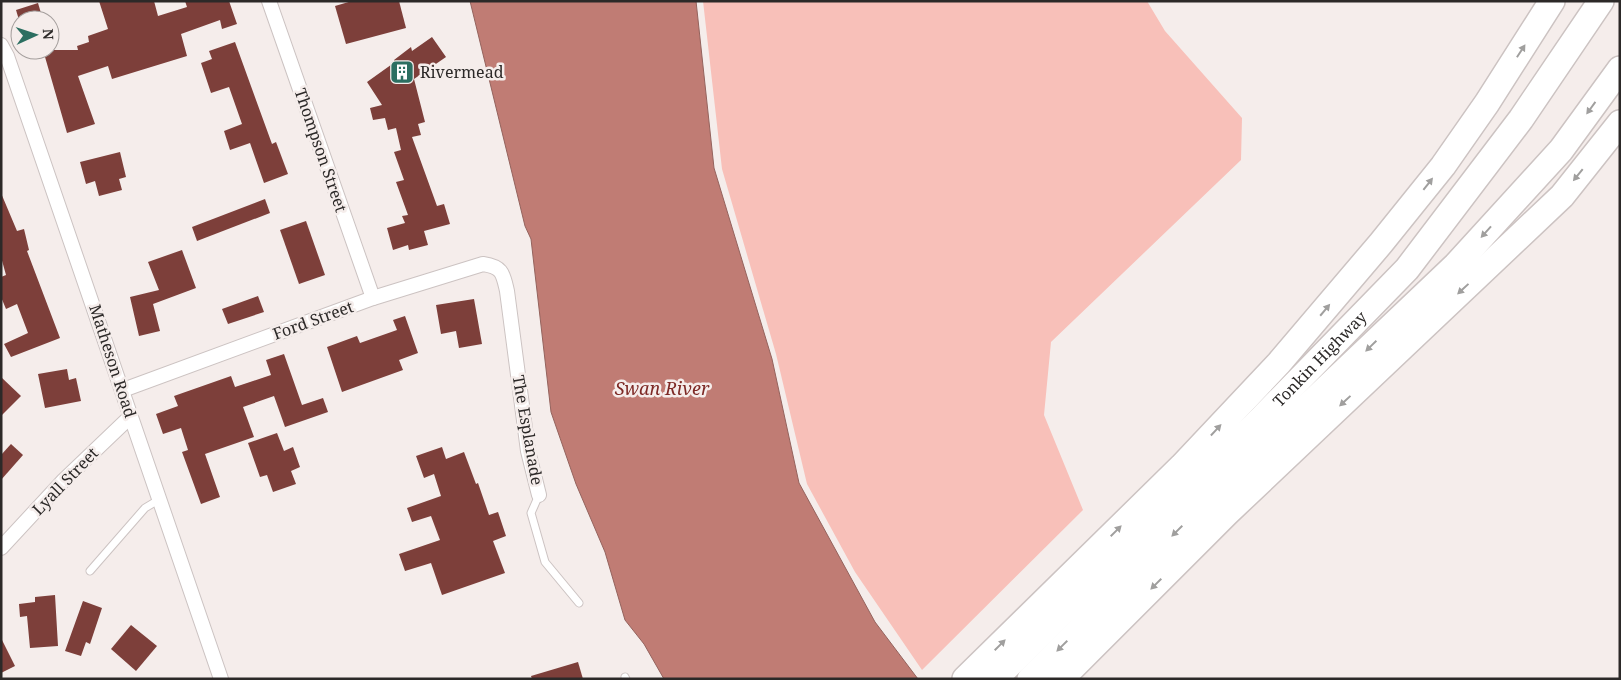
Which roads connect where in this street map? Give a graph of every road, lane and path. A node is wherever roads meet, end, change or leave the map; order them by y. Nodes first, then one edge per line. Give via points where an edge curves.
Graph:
1 (269, 1) edge
2 (1552, 1) edge
3 (1601, 1) edge
4 (1, 45) edge
5 (1620, 69) edge
6 (1620, 123) edge
7 (502, 273) joint
8 (373, 298) junction
9 (123, 390) junction
10 (131, 416) junction
11 (539, 495) joint
12 (160, 499) junction
13 (1, 548) edge
14 (90, 571) dead end
15 (579, 603) dead end
16 (221, 679) edge
17 (965, 679) edge
18 (995, 679) edge
19 (1030, 679) edge
20 (1061, 679) edge

1 - 8 street, Thompson Street
17 -> 2 highway, Tonkin Highway via 1182,466 1279,363 1443,166
3 - 18 highway, Tonkin Highway via 1521,119 1407,269 1253,427
4 - 9 street, Matheson Road
5 -> 19 highway, Tonkin Highway via 1561,150 1456,265 1212,497
6 -> 20 highway via 1562,196 1227,512
7 - 8 street, Ford Street via 494,266 483,264
7 - 11 street, The Esplanade via 528,451
8 - 9 street, Ford Street
9 - 10 street, Matheson Road
10 - 12 street, Matheson Road
10 - 13 street, Lyall Street via 64,480
11 - 15 lane, The Esplanade via 530,513 545,562
12 - 14 lane via 145,508
12 - 16 street, Matheson Road

